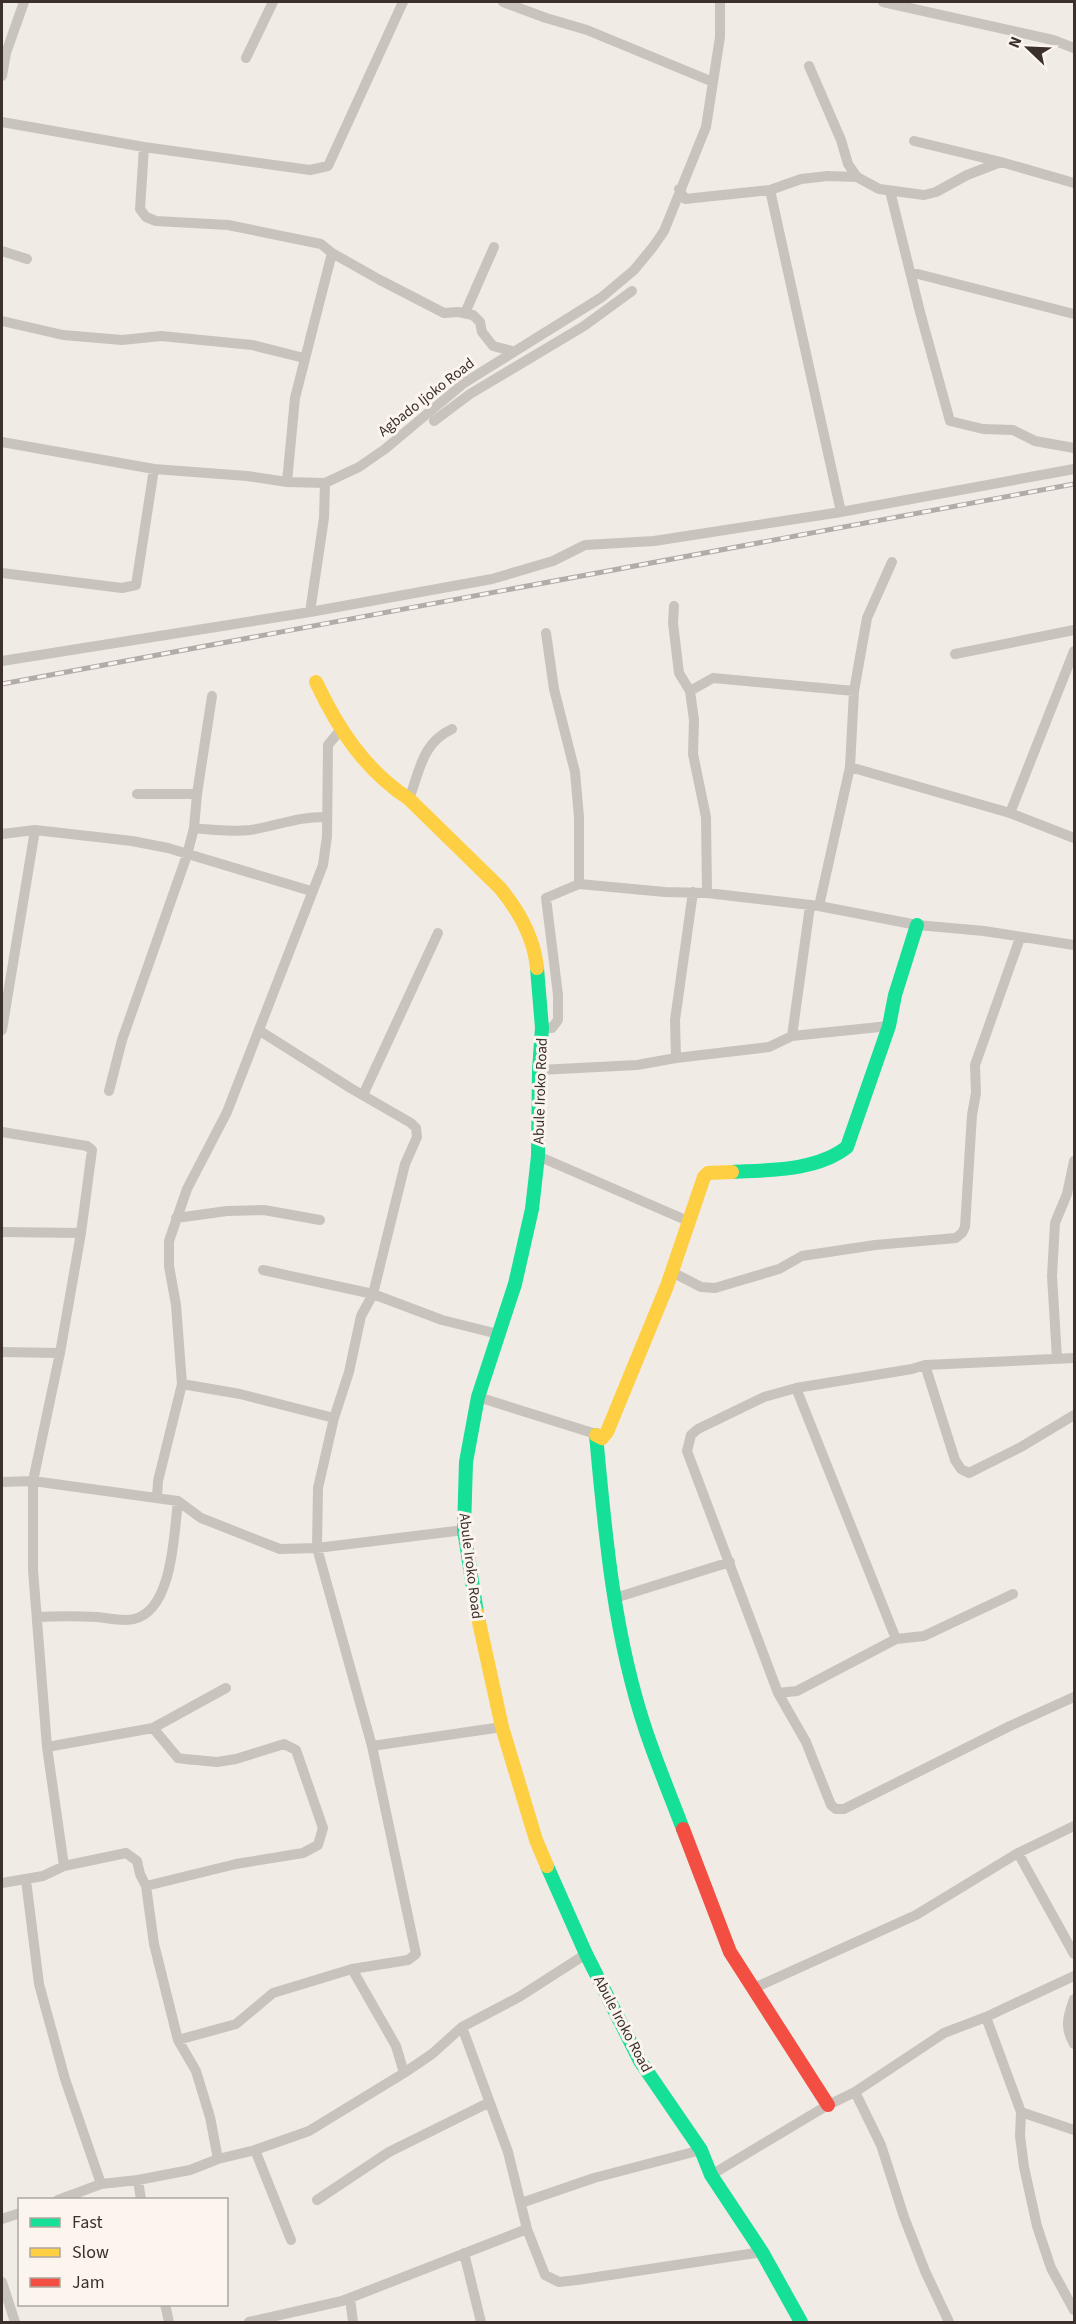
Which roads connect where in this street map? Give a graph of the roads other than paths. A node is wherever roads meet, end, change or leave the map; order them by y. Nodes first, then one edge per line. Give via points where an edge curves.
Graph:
1 (24, 2) edge
2 (273, 2) edge
3 (404, 2) edge
4 (503, 2) edge
5 (720, 2) edge
6 (883, 2) edge
7 (1074, 48) edge
8 (246, 58) dead end
9 (809, 66) dead end
10 (2, 76) edge
11 (713, 82) junction
12 (2, 122) edge
13 (914, 141) dead end
14 (144, 147) junction
15 (1001, 162) junction
16 (857, 177) junction
17 (1074, 183) edge
18 (680, 189) junction
19 (770, 190) junction
20 (890, 191) junction
21 (494, 247) dead end
22 (2, 251) edge
23 (332, 253) junction
24 (27, 259) dead end
25 (910, 272) junction
26 (632, 291) dead end
27 (465, 314) junction
28 (1074, 314) edge
29 (2, 321) edge
30 (512, 351) junction
31 (304, 358) junction
32 (434, 421) dead end
33 (2, 442) edge
34 (1074, 448) edge
35 (154, 469) junction
36 (1074, 469) edge
37 (287, 482) junction
38 (325, 483) junction
39 (841, 512) junction
40 (892, 562) dead end
41 (2, 573) edge
42 (674, 606) dead end
43 (310, 612) junction
44 (1074, 630) edge
45 (546, 633) dead end
46 (1074, 651) edge
47 (956, 654) dead end
48 (2, 661) edge
49 (316, 682) dead end
50 (854, 690) junction
51 (690, 691) junction
52 (212, 696) dead end
53 (342, 728) junction
54 (452, 729) dead end
55 (850, 767) junction
56 (137, 794) dead end
57 (197, 794) junction
58 (409, 799) junction
59 (1010, 813) junction
60 (327, 817) junction
61 (194, 828) junction
62 (35, 830) junction
63 (2, 834) edge
64 (1074, 838) edge
65 (187, 855) junction
66 (579, 884) junction
67 (311, 891) junction
68 (693, 892) junction
69 (707, 893) junction
70 (814, 906) junction
71 (917, 925) junction
72 (438, 933) dead end
73 (1020, 938) junction
74 (1074, 945) edge
75 (889, 1026) junction
76 (542, 1028) junction
77 (2, 1030) edge
78 (260, 1030) junction
79 (792, 1036) junction
80 (676, 1058) junction
81 (539, 1070) junction
82 (109, 1091) dead end
83 (363, 1095) junction
84 (2, 1132) edge
85 (538, 1156) junction
86 (1074, 1161) edge
87 (1071, 1196) edge
88 (176, 1218) junction
89 (320, 1220) dead end
90 (688, 1221) junction
91 (2, 1232) edge
92 (81, 1233) junction
93 (263, 1270) dead end
94 (672, 1272) junction
95 (373, 1294) junction
96 (498, 1334) junction
97 (2, 1352) edge
98 (60, 1353) junction
99 (1057, 1358) junction
100 (1074, 1358) edge
101 (925, 1365) junction
102 (182, 1384) junction
103 (796, 1388) junction
104 (478, 1396) junction
105 (1074, 1415) edge
106 (334, 1418) junction
107 (597, 1434) junction
108 (33, 1481) junction
109 (2, 1482) edge
110 (157, 1498) junction
111 (178, 1501) junction
112 (464, 1530) junction
113 (317, 1548) junction
114 (730, 1562) junction
115 (1013, 1594) dead end
116 (615, 1598) junction
117 (38, 1617) junction
118 (896, 1639) junction
119 (226, 1688) dead end
120 (778, 1693) junction
121 (1074, 1697) edge
122 (502, 1727) junction
123 (153, 1728) junction
124 (372, 1746) junction
125 (47, 1747) junction
126 (1074, 1826) edge
127 (1018, 1853) junction
128 (64, 1866) junction
129 (26, 1880) junction
130 (2, 1883) edge
131 (146, 1886) junction
132 (586, 1954) junction
133 (1074, 1954) edge
134 (352, 1968) junction
135 (1074, 1976) edge
136 (754, 1988) junction
137 (1074, 1999) edge
138 (986, 2017) junction
139 (462, 2027) junction
140 (178, 2040) junction
141 (1074, 2044) edge
142 (404, 2073) junction
143 (855, 2092) junction
144 (488, 2103) junction
145 (828, 2105) junction
146 (1022, 2112) junction
147 (1074, 2130) edge
148 (701, 2150) junction
149 (255, 2151) junction
150 (218, 2160) junction
151 (711, 2175) junction
152 (138, 2180) junction
153 (101, 2184) junction
154 (61, 2198) edge
155 (141, 2198) edge
156 (317, 2200) dead end
157 (521, 2203) junction
158 (18, 2214) edge
159 (2, 2219) edge
160 (527, 2229) junction
161 (291, 2240) dead end
162 (762, 2252) junction
163 (464, 2253) junction
164 (2, 2282) edge
165 (350, 2298) junction
166 (165, 2306) edge
167 (1074, 2310) edge
168 (15, 2322) edge
169 (169, 2322) edge
170 (249, 2322) edge
171 (353, 2322) edge
172 (481, 2322) edge
173 (801, 2322) edge
174 (949, 2322) edge

1 - 10 street
2 - 8 street
3 - 14 street via 328,166 310,170
4 - 11 street via 587,30
5 - 11 street, Agbado Ijoko Road via 720,37
6 - 7 street
9 - 16 street
11 - 18 street, Agbado Ijoko Road via 706,127
12 - 14 street
13 - 15 street
14 - 23 street via 140,209 146,217 156,221 228,225 310,241
15 - 17 street
15 - 20 street via 936,192 924,195
16 - 19 street via 801,179
16 - 20 street
18 - 19 street via 685,199
18 - 30 street, Agbado Ijoko Road via 664,231 634,270 602,297
19 - 39 street
20 - 25 street
21 - 27 street
22 - 24 street
23 - 27 street via 444,313
23 - 31 street
25 - 28 street
25 - 34 street via 950,422 1013,430 1035,441
26 - 32 street
27 - 30 street via 480,322 482,332 493,345
29 - 31 street via 63,334 122,340 161,336 252,345
30 - 38 street, Agbado Ijoko Road via 464,383 385,449
31 - 37 street via 295,398
33 - 35 street, Agbado Ijoko Road
35 - 37 street, Agbado Ijoko Road
35 - 41 street via 136,585 122,588
36 - 39 street
37 - 38 street, Agbado Ijoko Road
38 - 43 street via 324,518
39 - 43 street via 654,541 585,545 553,561 492,579
40 - 50 street via 867,618
42 - 51 street via 679,673
43 - 48 street
44 - 47 street
45 - 66 street via 554,689 575,772
46 - 59 street
49 - 53 street, Abule Iroko Road
50 - 51 street via 713,678
50 - 55 street
51 - 69 street via 693,754 706,817
52 - 57 street
53 - 58 street, Abule Iroko Road via 359,755
53 - 60 street via 328,745
54 - 58 street via 429,746
55 - 59 street
55 - 70 street
56 - 57 street
57 - 61 street
58 - 76 street, Abule Iroko Road via 513,904 535,948
59 - 64 street
60 - 61 street via 308,816 250,830
60 - 67 street via 323,865
61 - 65 street
62 - 63 street
62 - 65 street via 132,841
62 - 77 street
65 - 67 street
65 - 82 street via 122,1040
66 - 68 street
66 - 76 street via 546,898 558,1020 552,1028
67 - 78 street
68 - 69 street
68 - 80 street via 675,1020
69 - 70 street
70 - 71 street
70 - 79 street
71 - 73 street
71 - 75 street
72 - 83 street
73 - 74 street
73 - 94 street via 975,1065 976,1093 962,1233 956,1238 802,1256 779,1269 715,1288 701,1287
75 - 79 street
75 - 90 street via 848,1148 842,1154 793,1167 708,1173
76 - 81 street, Abule Iroko Road
78 - 83 street
78 - 88 street via 227,1112
79 - 80 street via 769,1047
80 - 81 street via 637,1065
81 - 85 street, Abule Iroko Road
83 - 95 street via 411,1123 417,1137 393,1206
84 - 92 street via 92,1150
85 - 90 street
85 - 96 street, Abule Iroko Road via 529,1227
86 - 87 street
87 - 99 street via 1055,1223 1053,1242
88 - 89 street via 264,1210
88 - 102 street via 168,1241
90 - 94 street
91 - 92 street
92 - 98 street
93 - 95 street
94 - 107 street via 613,1421 602,1438
95 - 96 street via 442,1320
95 - 106 street via 361,1316
96 - 104 street, Abule Iroko Road
97 - 98 street
98 - 108 street
99 - 100 street
99 - 101 street
101 - 103 street
101 - 105 street via 955,1460 969,1473
102 - 106 street
102 - 110 street
103 - 114 street via 764,1397 691,1435 687,1451
103 - 118 street
104 - 107 street
104 - 112 street, Abule Iroko Road via 466,1462
106 - 113 street via 318,1488
107 - 116 street
108 - 109 street
108 - 110 street
108 - 117 street via 33,1570
110 - 111 street
111 - 113 street via 201,1518 261,1543 280,1549
111 - 117 street via 165,1587 157,1603 145,1614 133,1620
112 - 113 street
112 - 122 street, Abule Iroko Road via 481,1636
113 - 124 street
114 - 116 street
114 - 120 street
115 - 118 street via 924,1636
116 - 136 street via 646,1731 730,1952
117 - 125 street
118 - 120 street via 797,1691
119 - 123 street
120 - 121 street via 806,1742 836,1809 844,1809
122 - 124 street
122 - 132 street, Abule Iroko Road via 536,1839
123 - 125 street
123 - 131 street via 178,1758 185,1759 217,1762 284,1744 291,1746 297,1750 323,1828 318,1845 303,1853 236,1864
124 - 134 street via 416,1953 408,1960
125 - 128 street
126 - 127 street
127 - 133 street
127 - 136 street via 916,1915
128 - 129 street
128 - 131 street via 126,1853 137,1861
129 - 130 street
129 - 153 street via 39,1984 65,2079
131 - 140 street via 154,1944
132 - 139 street via 519,1997
132 - 148 street, Abule Iroko Road via 640,2061
134 - 140 street via 273,1993 236,2024
134 - 142 street via 396,2046
135 - 138 street
136 - 145 street
137 - 141 street via 1067,2020
138 - 143 street via 944,2033
138 - 146 street
139 - 142 street
139 - 144 street
140 - 150 street via 196,2071
142 - 149 street via 309,2131
143 - 145 street
143 - 174 street via 881,2145 904,2217
144 - 156 street via 389,2152
144 - 157 street via 508,2152
145 - 151 street
146 - 147 street
146 - 167 street via 1024,2167 1037,2226 1051,2268
148 - 151 street, Abule Iroko Road
148 - 157 street via 594,2178
149 - 150 street
149 - 161 street
150 - 152 street
151 - 162 street, Abule Iroko Road
152 - 153 street
152 - 155 street
153 - 154 street
157 - 160 street
158 - 159 street
160 - 162 street via 545,2275 559,2282
160 - 163 street
162 - 173 street, Abule Iroko Road
163 - 165 street
163 - 172 street
164 - 168 street
165 - 170 street
165 - 171 street
166 - 169 street

